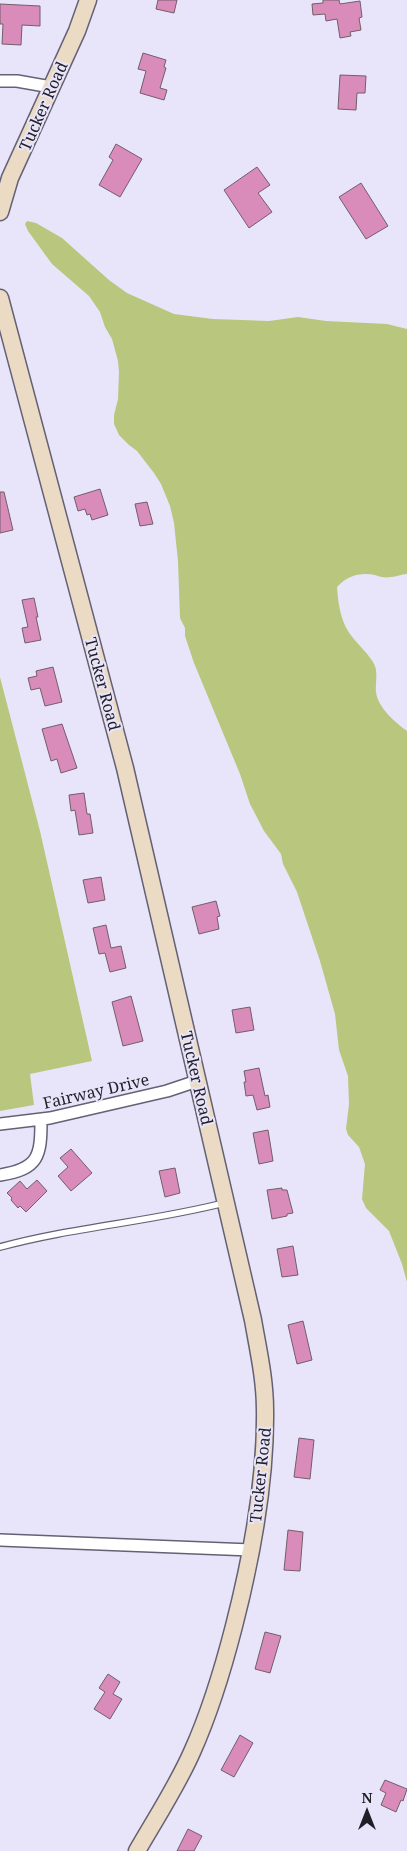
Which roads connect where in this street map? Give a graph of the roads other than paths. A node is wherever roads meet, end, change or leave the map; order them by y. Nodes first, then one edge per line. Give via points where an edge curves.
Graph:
1 (88, 0) edge
2 (0, 81) edge
3 (51, 87) junction
4 (0, 212) edge
5 (0, 298) edge
6 (197, 1081) junction
7 (40, 1120) junction
8 (0, 1124) edge
9 (0, 1175) edge
10 (226, 1203) junction
11 (0, 1246) edge
12 (0, 1540) edge
13 (251, 1550) junction
14 (137, 1851) edge

1 - 3 main road, Tucker Road
2 - 3 street
3 - 4 main road, Tucker Road via 10,178
5 - 6 main road, Tucker Road via 116,733
6 - 7 street, Fairway Drive via 182,1088
6 - 10 main road, Tucker Road
7 - 8 street, Fairway Drive
7 - 9 street via 41,1146 34,1162 18,1172
10 - 11 lane
10 - 13 main road, Tucker Road via 253,1320 265,1400 264,1443
12 - 13 street
13 - 14 main road, Tucker Road via 229,1645 204,1724

